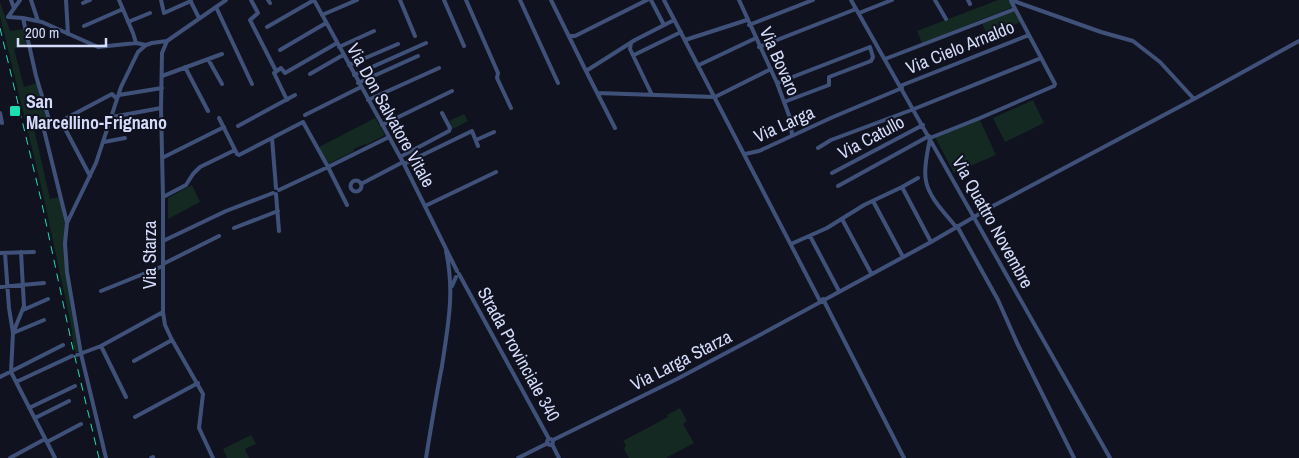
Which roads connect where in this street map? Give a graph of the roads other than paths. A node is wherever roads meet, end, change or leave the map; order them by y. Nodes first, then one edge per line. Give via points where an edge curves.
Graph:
1 (11, 0) edge
2 (20, 0) edge
3 (31, 0) edge
4 (66, 0) edge
5 (90, 0) edge
6 (119, 0) edge
7 (161, 0) edge
8 (226, 0) edge
9 (251, 0) edge
10 (314, 0) edge
11 (357, 0) edge
12 (400, 0) edge
13 (444, 0) edge
14 (466, 0) edge
15 (520, 0) edge
16 (551, 0) edge
17 (647, 0) edge
18 (651, 0) edge
19 (664, 0) edge
20 (813, 0) edge
21 (851, 0) edge
22 (892, 0) edge
23 (935, 0) edge
24 (1011, 0) edge
25 (190, 1) edge
26 (740, 1) edge
27 (83, 3) dead end
28 (216, 7) junction
29 (14, 8) junction
30 (123, 9) junction
31 (1015, 9) junction
32 (858, 11) junction
33 (150, 13) dead end
34 (322, 15) junction
35 (23, 18) junction
36 (199, 18) junction
37 (946, 19) dead end
38 (674, 20) junction
39 (38, 21) junction
40 (128, 22) junction
41 (748, 22) junction
42 (326, 23) junction
43 (664, 25) junction
44 (84, 26) dead end
45 (266, 27) dead end
46 (374, 31) dead end
47 (681, 32) junction
48 (68, 34) junction
49 (1029, 35) junction
50 (415, 36) dead end
51 (569, 36) junction
52 (575, 36) junction
53 (756, 38) junction
54 (685, 40) junction
55 (167, 41) junction
56 (1299, 41) edge
57 (631, 42) junction
58 (426, 43) dead end
59 (572, 43) junction
60 (136, 44) junction
61 (146, 44) junction
62 (398, 44) dead end
63 (877, 44) junction
64 (338, 45) junction
65 (464, 46) dead end
66 (624, 46) junction
67 (759, 47) junction
68 (870, 47) junction
69 (630, 49) junction
70 (280, 50) dead end
71 (222, 54) dead end
72 (343, 55) junction
73 (634, 55) junction
74 (418, 56) dead end
75 (1041, 58) junction
76 (208, 59) junction
77 (885, 59) junction
78 (349, 65) junction
79 (699, 65) junction
80 (185, 67) junction
81 (439, 68) dead end
82 (770, 69) junction
83 (276, 71) junction
84 (586, 71) junction
85 (310, 74) dead end
86 (354, 75) junction
87 (162, 76) junction
88 (558, 83) dead end
89 (222, 84) dead end
90 (252, 84) dead end
91 (777, 84) junction
92 (359, 85) junction
93 (901, 87) junction
94 (162, 88) junction
95 (452, 91) dead end
96 (597, 93) junction
97 (652, 94) junction
98 (295, 95) dead end
99 (118, 97) junction
100 (715, 97) junction
101 (1194, 99) junction
102 (287, 100) junction
103 (368, 100) junction
104 (784, 102) junction
105 (161, 108) junction
106 (511, 108) dead end
107 (914, 109) junction
108 (208, 111) dead end
109 (0, 113) edge
110 (442, 113) dead end
111 (305, 115) dead end
112 (112, 117) junction
113 (219, 118) dead end
114 (61, 121) junction
115 (2, 123) dead end
116 (382, 125) junction
117 (923, 125) junction
118 (51, 126) junction
119 (238, 126) dead end
120 (224, 127) junction
121 (615, 128) dead end
122 (494, 132) dead end
123 (792, 135) junction
124 (389, 137) junction
125 (929, 137) junction
126 (125, 138) dead end
127 (272, 138) junction
128 (476, 140) junction
129 (104, 142) junction
130 (478, 146) dead end
131 (818, 148) dead end
132 (235, 150) junction
133 (745, 154) junction
134 (400, 156) junction
135 (162, 158) junction
136 (403, 163) junction
137 (328, 167) junction
138 (496, 172) dead end
139 (832, 173) dead end
140 (90, 176) junction
141 (918, 178) dead end
142 (361, 184) dead end
143 (838, 186) dead end
144 (902, 187) junction
145 (276, 192) junction
146 (164, 197) junction
147 (873, 201) junction
148 (347, 205) dead end
149 (425, 206) junction
150 (278, 211) junction
151 (975, 216) junction
152 (842, 219) junction
153 (68, 222) junction
154 (956, 227) junction
155 (234, 228) dead end
156 (279, 231) dead end
157 (219, 236) dead end
158 (810, 236) junction
159 (163, 241) junction
160 (931, 242) junction
161 (791, 244) junction
162 (21, 252) junction
163 (34, 252) dead end
164 (3, 253) edge
165 (902, 257) junction
166 (163, 265) junction
167 (871, 274) junction
168 (454, 275) junction
169 (44, 284) dead end
170 (23, 285) junction
171 (7, 286) junction
172 (0, 287) edge
173 (101, 291) dead end
174 (839, 291) junction
175 (48, 299) dead end
176 (822, 300) junction
177 (23, 310) junction
178 (163, 312) junction
179 (44, 320) dead end
180 (13, 333) junction
181 (172, 340) junction
182 (63, 345) dead end
183 (101, 346) junction
184 (76, 355) junction
185 (134, 361) dead end
186 (11, 372) junction
187 (0, 377) edge
188 (16, 382) junction
189 (198, 383) junction
190 (75, 386) dead end
191 (126, 397) dead end
192 (69, 401) dead end
193 (29, 408) junction
194 (136, 417) dead end
195 (34, 418) junction
196 (81, 424) dead end
197 (46, 440) junction
198 (550, 442) junction
199 (10, 458) edge
200 (55, 458) edge
201 (106, 458) edge
202 (213, 458) edge
203 (426, 458) edge
204 (518, 458) edge
205 (559, 458) edge
206 (904, 458) edge
207 (1074, 458) edge
208 (1110, 458) edge

1 - 29 street
2 - 29 street
3 - 39 street
4 - 48 street
5 - 27 street
6 - 30 street
7 - 25 street via 164,13
8 - 28 street
9 - 83 street via 258,13 250,20
10 - 34 street, Via Don Salvatore Vitale
10 - 45 street
11 - 34 street
12 - 50 street
13 - 65 street
14 - 106 street
15 - 88 street
16 - 51 street
17 - 52 street
18 - 43 street
19 - 38 street
20 - 41 street
21 - 32 street, Via Quattro Novembre
22 - 32 street
23 - 37 street
24 - 31 street
24 - 101 street via 1134,41 1160,62
25 - 36 street
26 - 41 street, Via Bovaro
28 - 36 street
28 - 90 street
29 - 35 street via 8,17
30 - 40 street
30 - 44 street
31 - 49 street
31 - 77 street
32 - 63 street, Via Quattro Novembre
32 - 67 street
33 - 40 street
34 - 42 street, Via Don Salvatore Vitale
35 - 39 street
35 - 118 street
36 - 55 street
38 - 43 street
38 - 47 street
39 - 48 street
40 - 60 street
41 - 53 street, Via Bovaro
41 - 54 street
42 - 64 street, Via Don Salvatore Vitale
42 - 70 street
43 - 57 street
46 - 64 street
47 - 54 street
47 - 73 street
48 - 60 street via 98,47
49 - 75 street
49 - 93 street, Via Cielo Arnaldo
51 - 52 street
51 - 59 street
52 - 59 street
53 - 67 street, Via Bovaro
53 - 79 street
54 - 79 street
55 - 61 street
55 - 87 street, Via Starza via 163,48
56 - 101 street, Via Larga Starza
57 - 66 street
57 - 69 street
58 - 86 street
59 - 84 street
60 - 61 street
61 - 99 street via 134,59
62 - 78 street
63 - 68 street
63 - 77 street, Via Quattro Novembre
64 - 72 street, Via Don Salvatore Vitale
64 - 83 street via 284,73 281,68
66 - 69 street
66 - 84 street
67 - 82 street, Via Bovaro
68 - 91 street
68 - 104 street via 871,61 829,77 829,85
69 - 73 street
71 - 76 street
72 - 78 street, Via Don Salvatore Vitale
72 - 85 street
73 - 97 street
74 - 92 street
75 - 107 street
75 - 125 street via 1056,84 1054,86
76 - 80 street
76 - 89 street
77 - 93 street, Via Quattro Novembre
78 - 86 street, Via Don Salvatore Vitale
79 - 100 street
80 - 87 street
80 - 108 street
81 - 103 street
82 - 91 street, Via Bovaro
82 - 100 street
83 - 102 street via 274,73
84 - 96 street
86 - 92 street, Via Don Salvatore Vitale
87 - 94 street, Via Starza
91 - 104 street, Via Bovaro
92 - 103 street, Via Don Salvatore Vitale
92 - 111 street
93 - 107 street, Via Quattro Novembre
93 - 123 street, Via Larga
94 - 99 street
94 - 105 street, Via Starza
95 - 116 street
96 - 97 street
96 - 121 street
97 - 100 street
98 - 102 street
99 - 112 street
99 - 114 street via 112,94
100 - 133 street
101 - 151 street, Via Larga Starza
102 - 119 street
103 - 116 street, Via Don Salvatore Vitale
104 - 123 street, Via Bovaro
105 - 112 street
105 - 135 street, Via Starza
107 - 117 street, Via Quattro Novembre
107 - 131 street via 831,140
109 - 115 street
110 - 134 street via 449,131
112 - 129 street
113 - 120 street
114 - 118 street
114 - 140 street
116 - 124 street, Via Don Salvatore Vitale
117 - 125 street, Via Quattro Novembre
117 - 139 street, Via Catullo
118 - 153 street via 44,132
120 - 132 street
120 - 135 street
122 - 128 street
123 - 133 street, Via Larga
124 - 134 street, Via Don Salvatore Vitale
124 - 137 street
125 - 143 street
125 - 151 street, Via Quattro Novembre
125 - 154 street via 925,174 927,188
126 - 129 street
127 - 132 street via 239,155
127 - 137 street via 303,122
127 - 145 street
128 - 130 street
128 - 136 street via 472,131
129 - 140 street
132 - 146 street via 200,167 189,182
133 - 161 street, Via Larga
134 - 136 street, Via Don Salvatore Vitale
135 - 146 street, Via Starza
136 - 142 street
136 - 149 street, Via Don Salvatore Vitale
137 - 145 street
137 - 148 street
138 - 149 street
140 - 153 street
141 - 144 street
144 - 147 street
144 - 160 street
145 - 150 street
145 - 159 street via 226,210
146 - 159 street, Via Starza
147 - 152 street
147 - 165 street
149 - 168 street, Via Don Salvatore Vitale via 444,244
150 - 155 street
150 - 156 street
151 - 154 street, Via Larga Starza
151 - 208 street, Via Quattro Novembre
152 - 158 street
152 - 167 street
153 - 184 street via 65,243
154 - 160 street, Via Larga Starza
154 - 207 street via 998,300
157 - 166 street
158 - 161 street
158 - 174 street
159 - 166 street, Via Starza
160 - 165 street, Via Larga Starza
161 - 176 street, Via Larga
162 - 163 street
162 - 164 street
162 - 170 street
164 - 171 street
165 - 167 street, Via Larga Starza
166 - 173 street
166 - 178 street, Via Starza
167 - 174 street, Via Larga Starza
168 - 198 street, Strada Provinciale 340 via 464,282
168 - 203 street, Via Don Salvatore Vitale via 450,318
169 - 170 street
170 - 171 street
170 - 177 street
171 - 172 street
171 - 180 street
174 - 176 street, Via Larga Starza
175 - 177 street
176 - 198 street, Via Larga Starza
176 - 206 street, Via Larga
177 - 180 street
178 - 181 street, Via Starza
178 - 183 street
179 - 180 street
180 - 186 street
181 - 185 street
181 - 189 street, Via Starza
182 - 186 street
183 - 184 street
183 - 191 street
184 - 188 street
184 - 201 street
186 - 187 street
186 - 188 street
188 - 193 street
189 - 194 street
189 - 202 street, Via Starza via 203,394 199,428
190 - 193 street
192 - 195 street
193 - 195 street
195 - 197 street
196 - 197 street
197 - 199 street
197 - 200 street
198 - 204 street, Via Larga Starza
198 - 205 street, Strada Provinciale 340

